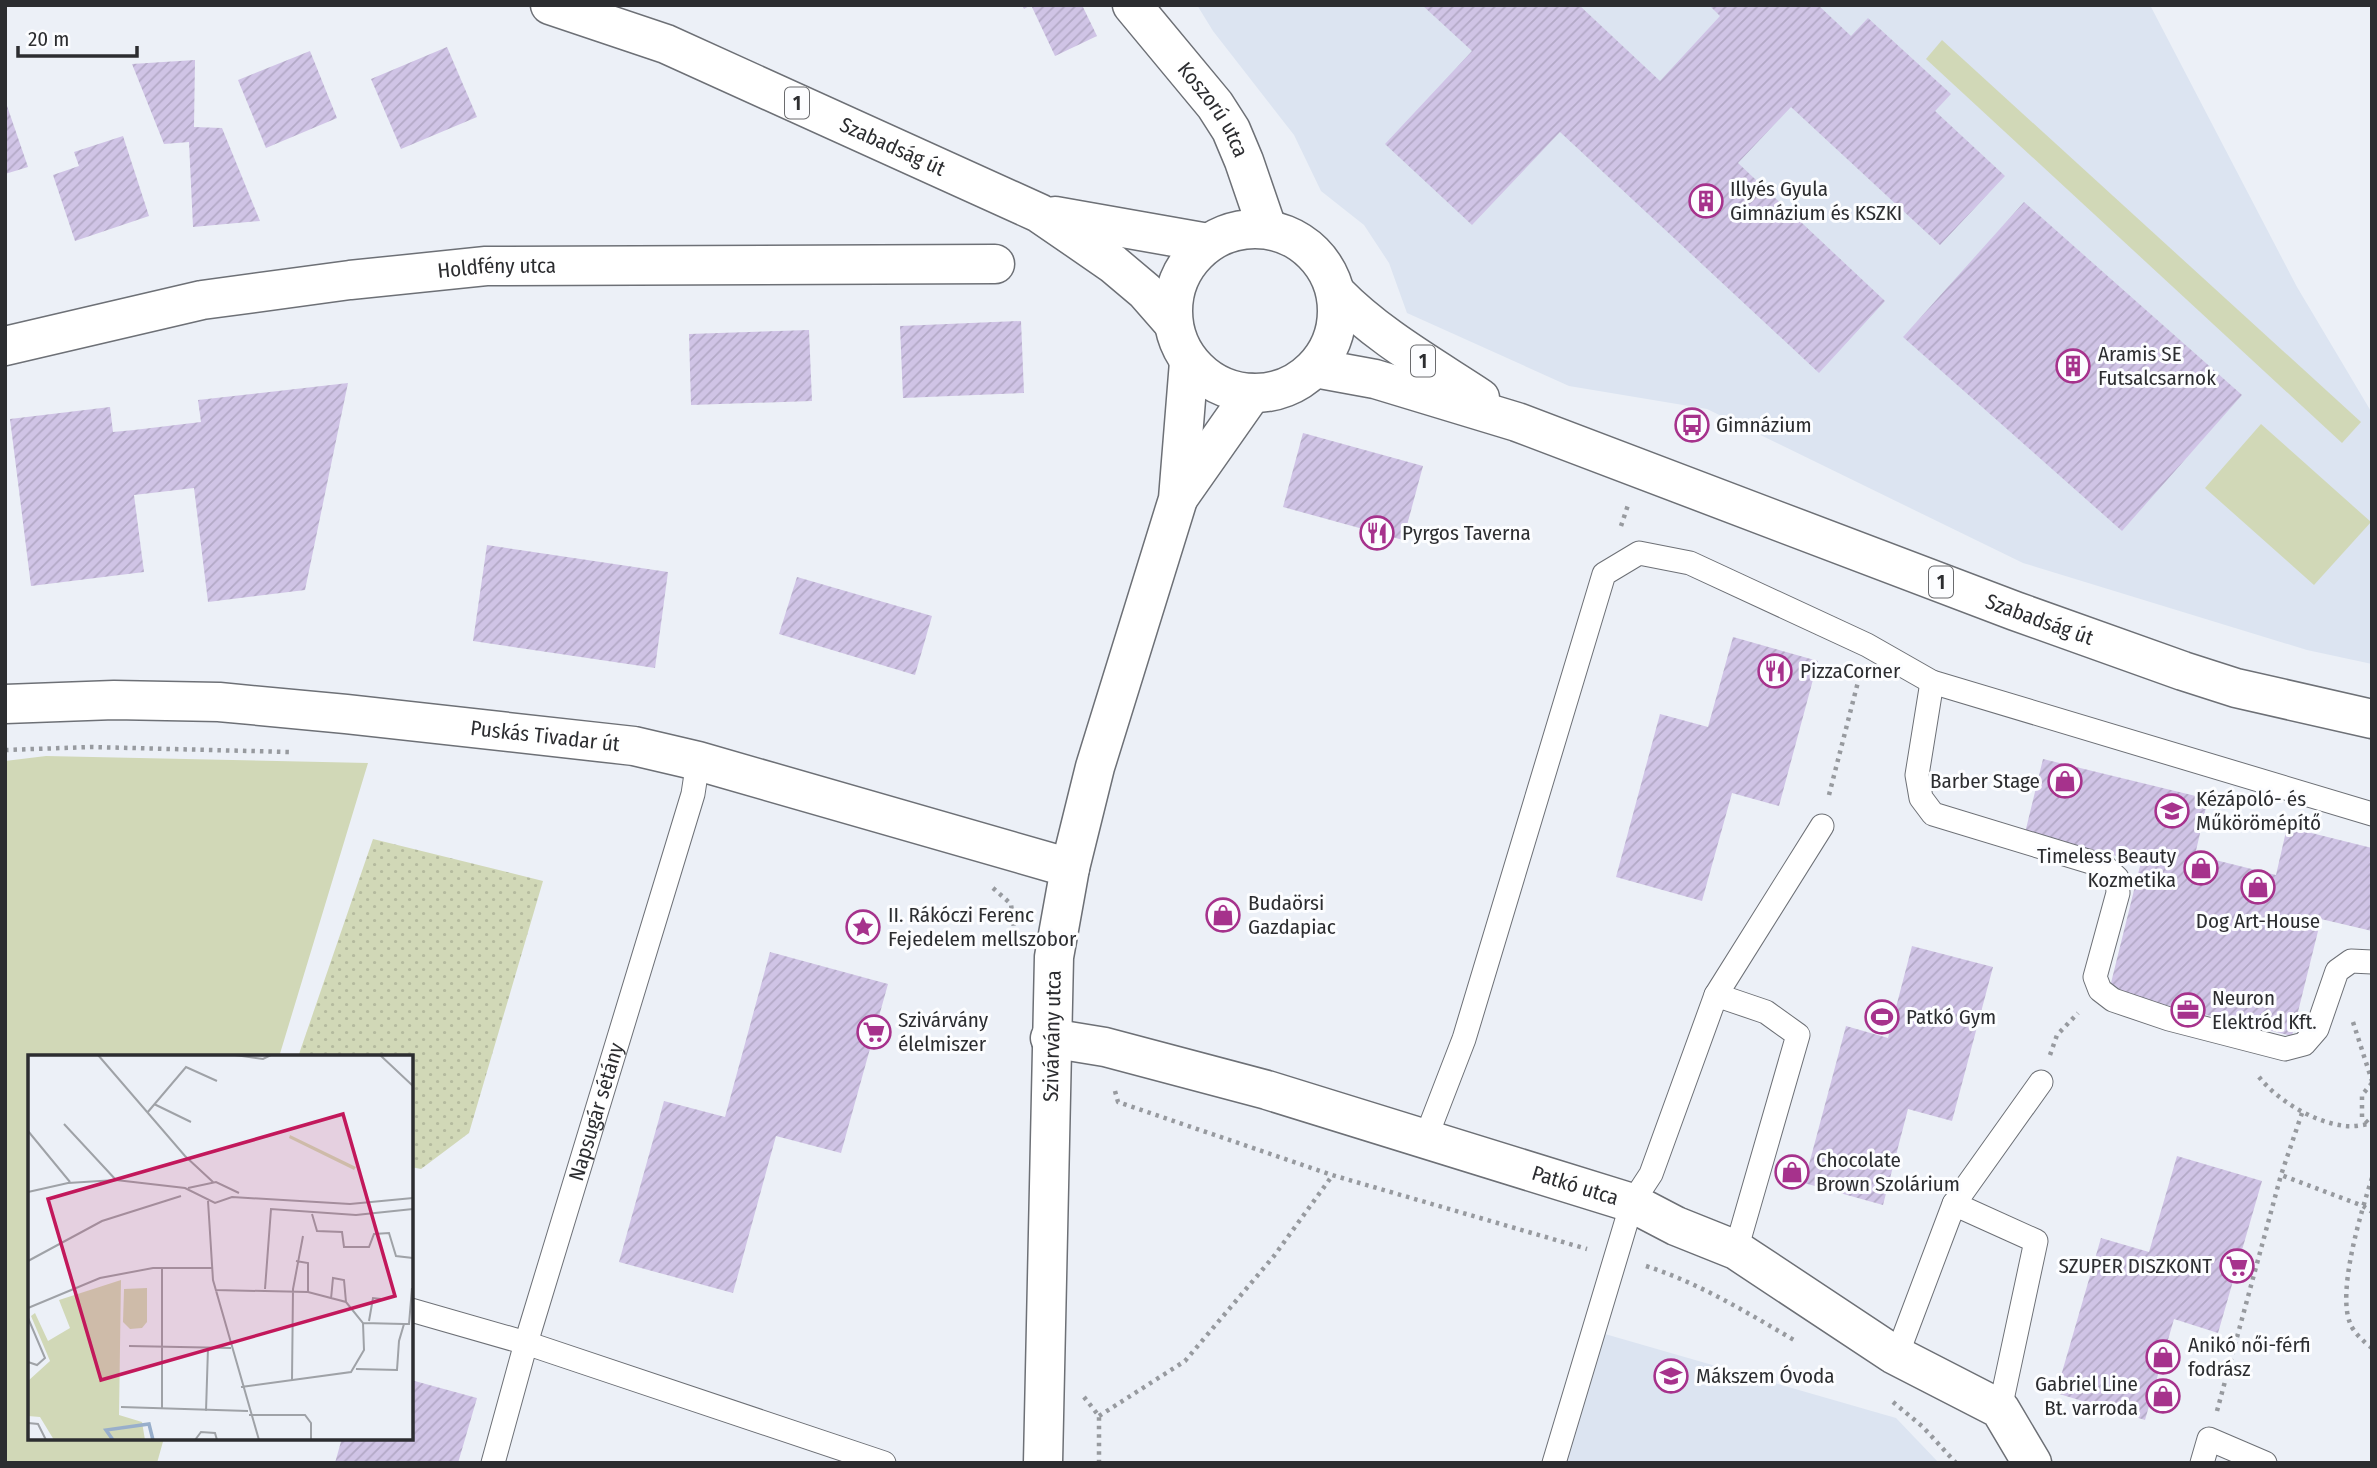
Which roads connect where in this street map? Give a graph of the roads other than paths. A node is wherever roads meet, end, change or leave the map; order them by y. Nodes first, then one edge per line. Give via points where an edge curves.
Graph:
1 (550, 5) edge
2 (1132, 5) edge
3 (1039, 213) junction
4 (1267, 228) junction
5 (1208, 243) junction
6 (995, 264) dead end
7 (1336, 293) junction
8 (1173, 323) junction
9 (5, 346) edge
10 (1189, 362) junction
11 (1315, 368) junction
12 (1252, 393) junction
13 (1517, 422) junction
14 (1178, 499) junction
15 (1932, 682) junction
16 (5, 704) edge
17 (2372, 719) edge
18 (698, 761) junction
19 (2372, 814) edge
20 (1822, 826) road end
21 (1070, 868) junction
22 (2372, 962) edge
23 (1716, 995) junction
24 (1050, 1038) junction
25 (2041, 1082) dead end
26 (1425, 1140) junction
27 (1632, 1203) junction
28 (1954, 1204) junction
29 (1736, 1250) junction
30 (413, 1311) edge
31 (526, 1343) junction
32 (1893, 1354) junction
33 (2000, 1409) junction
34 (877, 1462) edge
35 (493, 1463) edge
36 (1043, 1463) edge
37 (1554, 1463) edge
38 (2032, 1463) edge
39 (2202, 1463) edge
40 (2265, 1463) edge

1 - 3 street, Szabadság út / 1 via 666,44
2 - 4 street, Koszorú utca via 1231,130
3 - 5 street, Szabadság út / 1
3 - 8 street, Szabadság út / 1 via 1113,264
4 - 5 street, Szabadság út / 1 via 1225,233
4 - 7 street, Szabadság út / 1 via 1289,234 1310,249 1326,269
5 - 8 street, Szabadság út / 1 via 1187,265 1174,293
6 - 9 street, Holdfény utca via 486,266 202,300
7 - 11 street, Szabadság út / 1 via 1338,320 1330,346
7 - 13 street, Szabadság út / 1 via 1392,341
8 - 10 street, Szabadság út / 1
10 - 12 street, Szabadság út / 1 via 1215,383
10 - 14 street, Szivárvány utca
11 - 12 street, Szabadság út / 1 via 1275,391
11 - 13 street, Szabadság út / 1 via 1375,379
12 - 14 street, Szivárvány utca
13 - 17 street, Szabadság út / 1 via 2183,671
14 - 21 street, Szivárvány utca via 1095,766
15 - 19 lane
15 - 22 lane via 1917,775 1921,798 1933,814 2104,866 2117,878 2118,892 2095,977 2100,990 2113,1000 2285,1049 2304,1044 2317,1028 2337,971 2351,961
15 - 26 lane via 1867,645 1690,563 1639,552 1604,574 1464,1039
16 - 18 street, Puskás Tivadar út via 219,702 567,737
18 - 21 street, Puskás Tivadar út
18 - 31 lane, Napsugár sétány via 692,794
20 - 23 lane
21 - 24 street, Szivárvány utca via 1054,957
23 - 27 lane via 1650,1174
23 - 29 lane via 1766,1012 1798,1035
24 - 26 street, Patkó utca via 1105,1047 1267,1090
24 - 36 street, Szivárvány utca
25 - 28 lane
26 - 27 street, Patkó utca
27 - 29 street, Patkó utca
27 - 37 lane
28 - 32 lane via 1903,1339
28 - 33 lane via 2036,1241
29 - 32 street, Patkó utca
30 - 31 lane
31 - 34 lane
31 - 35 lane, Napsugár sétány
32 - 33 street, Patkó utca
33 - 38 street
39 - 40 lane via 2209,1439

